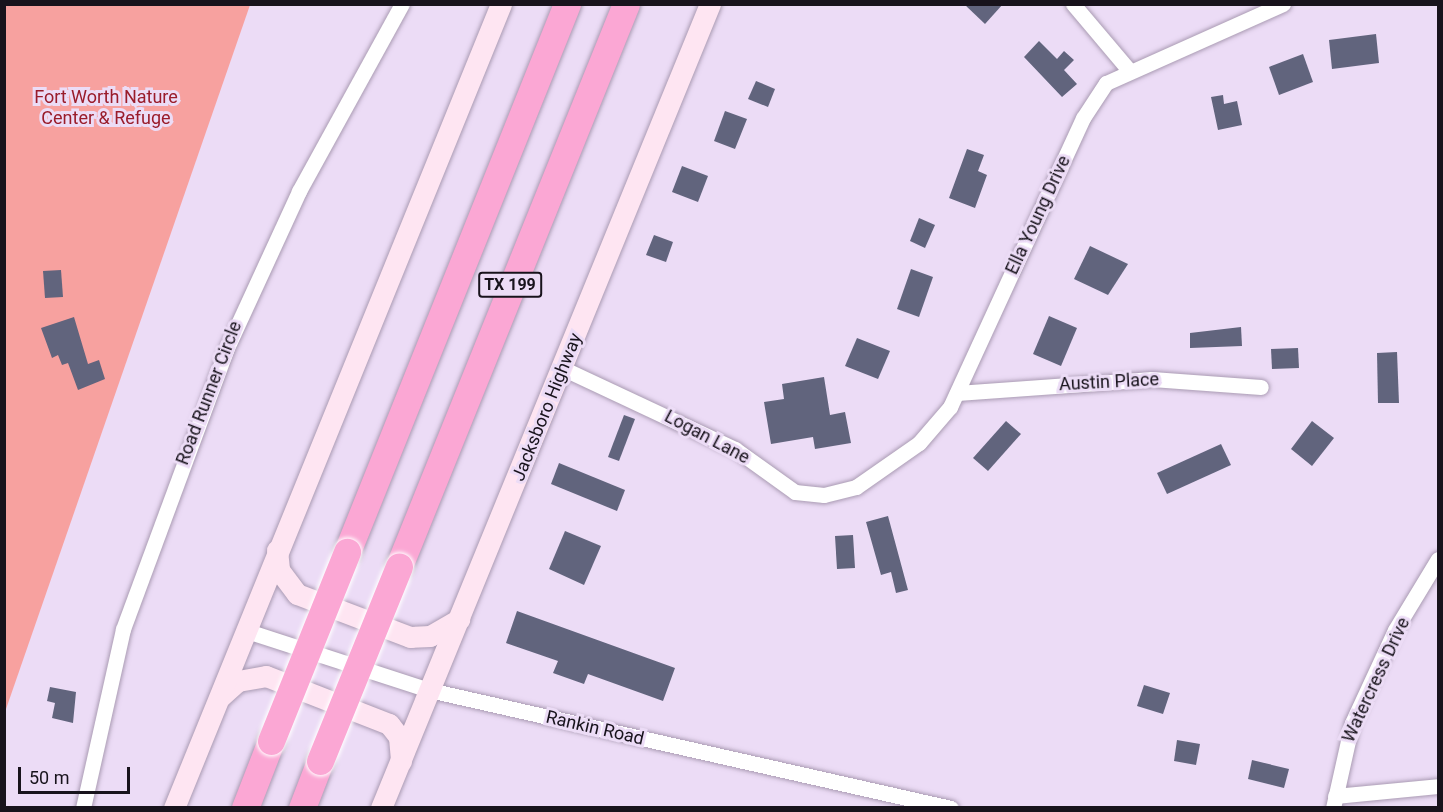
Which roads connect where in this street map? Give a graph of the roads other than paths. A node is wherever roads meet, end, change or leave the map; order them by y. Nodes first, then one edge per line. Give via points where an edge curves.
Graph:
1 (402, 4) edge
2 (501, 4) edge
3 (567, 4) edge
4 (626, 4) edge
5 (710, 4) edge
6 (1073, 4) edge
7 (1283, 4) edge
8 (1128, 69) junction
9 (564, 369) junction
10 (1261, 387) dead end
11 (957, 393) junction
12 (850, 489) joint
13 (277, 550) junction
14 (1438, 559) edge
15 (459, 619) junction
16 (244, 630) junction
17 (429, 690) junction
18 (220, 697) junction
19 (401, 762) junction
20 (1438, 786) edge
21 (1334, 802) edge
22 (83, 807) edge
23 (174, 807) edge
24 (245, 807) edge
25 (302, 807) edge
26 (381, 807) edge
27 (951, 807) edge

1 - 22 street, Road Runner Circle via 299,190 222,361 123,629
2 - 13 main road
3 - 24 highway, bridge
4 - 25 highway, TX 199, bridge
5 - 9 main road, Jacksboro Highway
6 - 8 street
7 - 8 street, Ella Young Drive
8 - 11 street, Ella Young Drive via 1106,83 1083,118
9 - 12 street, Logan Lane via 735,449 795,492 824,495
9 - 15 main road, Jacksboro Highway
10 - 11 street, Austin Place via 1152,379
11 - 12 street, Ella Young Drive via 919,443 890,468
13 - 15 main road via 279,570 297,594 410,637 430,636
13 - 16 main road
14 - 21 street, Watercress Drive via 1395,630 1352,723
15 - 17 main road, Jacksboro Highway
16 - 17 street, Rankin Road
16 - 18 main road
17 - 19 main road, Jacksboro Highway
17 - 27 street, Rankin Road
18 - 19 main road via 238,681 266,676 389,724 399,737
18 - 23 main road
19 - 26 main road, Jacksboro Highway
20 - 21 street

